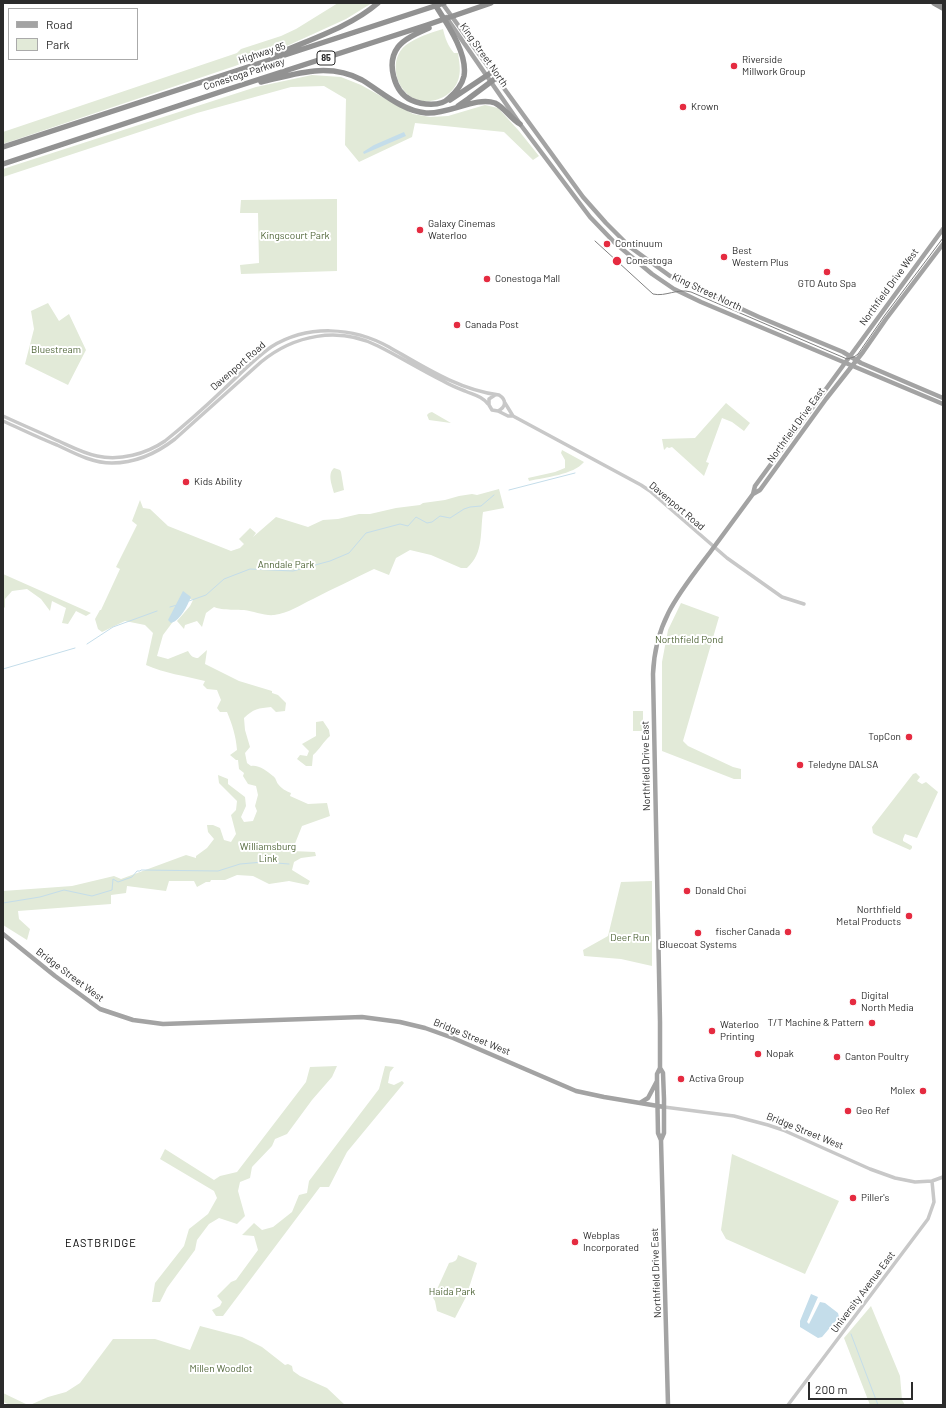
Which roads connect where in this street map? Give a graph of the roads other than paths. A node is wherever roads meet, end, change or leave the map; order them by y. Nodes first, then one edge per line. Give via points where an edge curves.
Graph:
1 (378, 3) edge
2 (435, 3) edge
3 (490, 3) edge
4 (934, 3) edge
5 (443, 4) edge
6 (943, 8) edge
7 (423, 9) junction
8 (464, 12) junction
9 (294, 52) joint
10 (236, 71) junction
11 (489, 74) junction
12 (494, 80) junction
13 (226, 90) junction
14 (447, 101) junction
15 (451, 110) junction
16 (520, 124) junction
17 (3, 147) edge
18 (3, 164) edge
19 (593, 209) junction
20 (585, 211) junction
21 (943, 229) edge
22 (943, 244) edge
23 (849, 356) junction
24 (857, 360) junction
25 (844, 363) junction
26 (851, 366) junction
27 (495, 395) junction
28 (943, 398) edge
29 (505, 403) junction
30 (488, 404) junction
31 (943, 404) edge
32 (498, 411) junction
33 (3, 416) edge
34 (513, 416) junction
35 (3, 422) edge
36 (753, 494) junction
37 (714, 547) junction
38 (804, 604) dead end
39 (3, 934) edge
40 (660, 1068) junction
41 (657, 1080) junction
42 (640, 1103) junction
43 (658, 1106) junction
44 (664, 1107) junction
45 (661, 1140) junction
46 (943, 1177) edge
47 (932, 1181) junction
48 (668, 1405) edge
49 (788, 1405) edge

1 - 10 highway via 334,30
2 - 7 highway
2 - 11 main road, King Street North
2 - 14 highway via 454,36 464,65 462,81
3 - 8 highway, Conestoga Parkway / 85
4 - 6 highway
5 - 7 highway, Conestoga Parkway / 85
5 - 11 main road, King Street North
7 - 9 highway, Conestoga Parkway / 85
8 - 13 highway, Conestoga Parkway / 85
8 - 14 highway via 408,38 398,47 392,58 395,81 401,92 411,100 424,104
9 - 10 highway, Highway 85 / 85
10 - 17 highway, Conestoga Parkway / 85
11 - 12 main road, King Street North
11 - 14 highway
12 - 15 highway
12 - 16 main road, King Street North
12 - 19 main road, King Street North
13 - 15 highway via 312,70 326,70 361,80 418,112 436,113
13 - 18 highway, Conestoga Parkway / 85
15 - 16 highway via 477,102 493,103
16 - 20 main road, King Street North
19 - 20 main road
19 - 23 main road, King Street North via 630,247 670,276
20 - 25 main road, King Street North via 625,252 674,289
21 - 23 main road, Northfield Drive West
22 - 24 main road, Northfield Drive West
23 - 24 main road, King Street North
23 - 25 main road, Northfield Drive West
24 - 26 main road, Northfield Drive West
24 - 28 main road, King Street North
25 - 26 main road, King Street North
25 - 36 main road, Northfield Drive East via 755,486
26 - 31 main road, King Street North
26 - 36 main road, Northfield Drive East via 760,490
27 - 29 street via 501,396
27 - 30 street
27 - 33 street, Davenport Road via 450,381 380,342 350,333 328,331 303,334 272,347 165,441 138,454 111,458 97,456
29 - 32 street
29 - 34 street, Davenport Road
30 - 32 street via 492,410
30 - 35 street, Davenport Road via 481,396 451,385 377,346 358,339 330,335 304,338 274,351 174,439 161,449 141,458 112,463 96,461
32 - 34 street, Davenport Road
34 - 37 street, Davenport Road via 650,492
36 - 37 main road, Northfield Drive East
37 - 38 street, Davenport Road via 778,595
37 - 40 main road, Northfield Drive East via 669,610 657,639 653,663
39 - 42 main road, Bridge Street West via 100,1009 133,1020 163,1024 362,1018 400,1022 453,1038 576,1091
40 - 41 main road, Northfield Drive East
40 - 44 main road, Northfield Drive East via 663,1073
41 - 42 main road via 648,1098
41 - 43 main road, Northfield Drive East
42 - 43 main road, Bridge Street West
43 - 44 main road, Bridge Street West
43 - 45 main road, Northfield Drive East via 658,1134
44 - 45 main road, Northfield Drive East via 664,1133
44 - 47 street, Bridge Street West via 734,1116 768,1125 895,1178 915,1182
45 - 48 main road, Northfield Drive East
46 - 47 street, Bridge Street West
47 - 49 street, University Avenue East via 934,1202 928,1219

